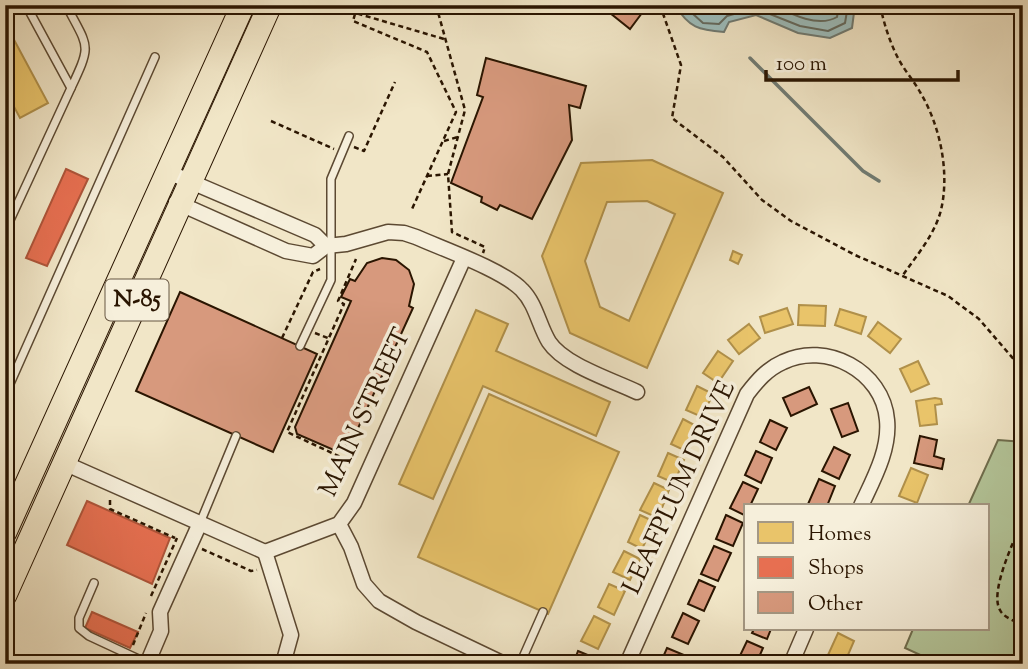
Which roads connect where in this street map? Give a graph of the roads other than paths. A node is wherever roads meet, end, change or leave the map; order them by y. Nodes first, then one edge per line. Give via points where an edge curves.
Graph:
1 (26, 5) edge
2 (66, 5) edge
3 (243, 5) edge
4 (270, 5) edge
5 (155, 57) dead end
6 (71, 88) junction
7 (349, 136) dead end
8 (169, 173) junction
9 (190, 182) junction
10 (158, 194) junction
11 (180, 204) junction
12 (5, 231) edge
13 (329, 246) junction
14 (464, 258) junction
15 (300, 346) dead end
16 (637, 392) dead end
17 (5, 395) edge
18 (236, 436) dead end
19 (64, 463) junction
20 (862, 504) edge
21 (200, 523) junction
22 (339, 524) junction
23 (5, 532) edge
24 (265, 552) junction
25 (94, 583) dead end
26 (5, 595) edge
27 (543, 612) dead end
28 (806, 630) edge
29 (150, 663) edge
30 (282, 664) edge
31 (504, 664) edge
32 (520, 664) edge
33 (626, 664) edge
34 (791, 664) edge

1 - 6 lane
2 - 6 lane via 86,44 86,55
3 - 8 main road, N-85
4 - 9 main road, N-85
5 - 17 lane
6 - 12 lane
7 - 13 lane via 331,179
8 - 9 street
8 - 10 main road, N-85
9 - 11 main road, N-85
9 - 13 street via 315,235
10 - 11 street
10 - 23 main road, N-85
11 - 13 street via 286,251 313,257
11 - 19 main road, N-85
13 - 14 street via 396,232
13 - 15 lane via 331,280
14 - 16 street via 523,290 550,343 568,360
14 - 22 street, MAIN STREET via 354,503
18 - 21 lane
19 - 21 street
19 - 26 main road, N-85
20 - 33 street, LEAFPLUM DRIVE via 886,445 887,418 878,393 861,371 837,357 784,361 761,376 747,394
21 - 24 street
21 - 29 street via 160,612 162,631
22 - 24 street, MAIN STREET
22 - 31 street via 364,584 379,601
24 - 30 street via 291,635
25 - 29 lane via 79,628
27 - 32 lane
28 - 34 street

